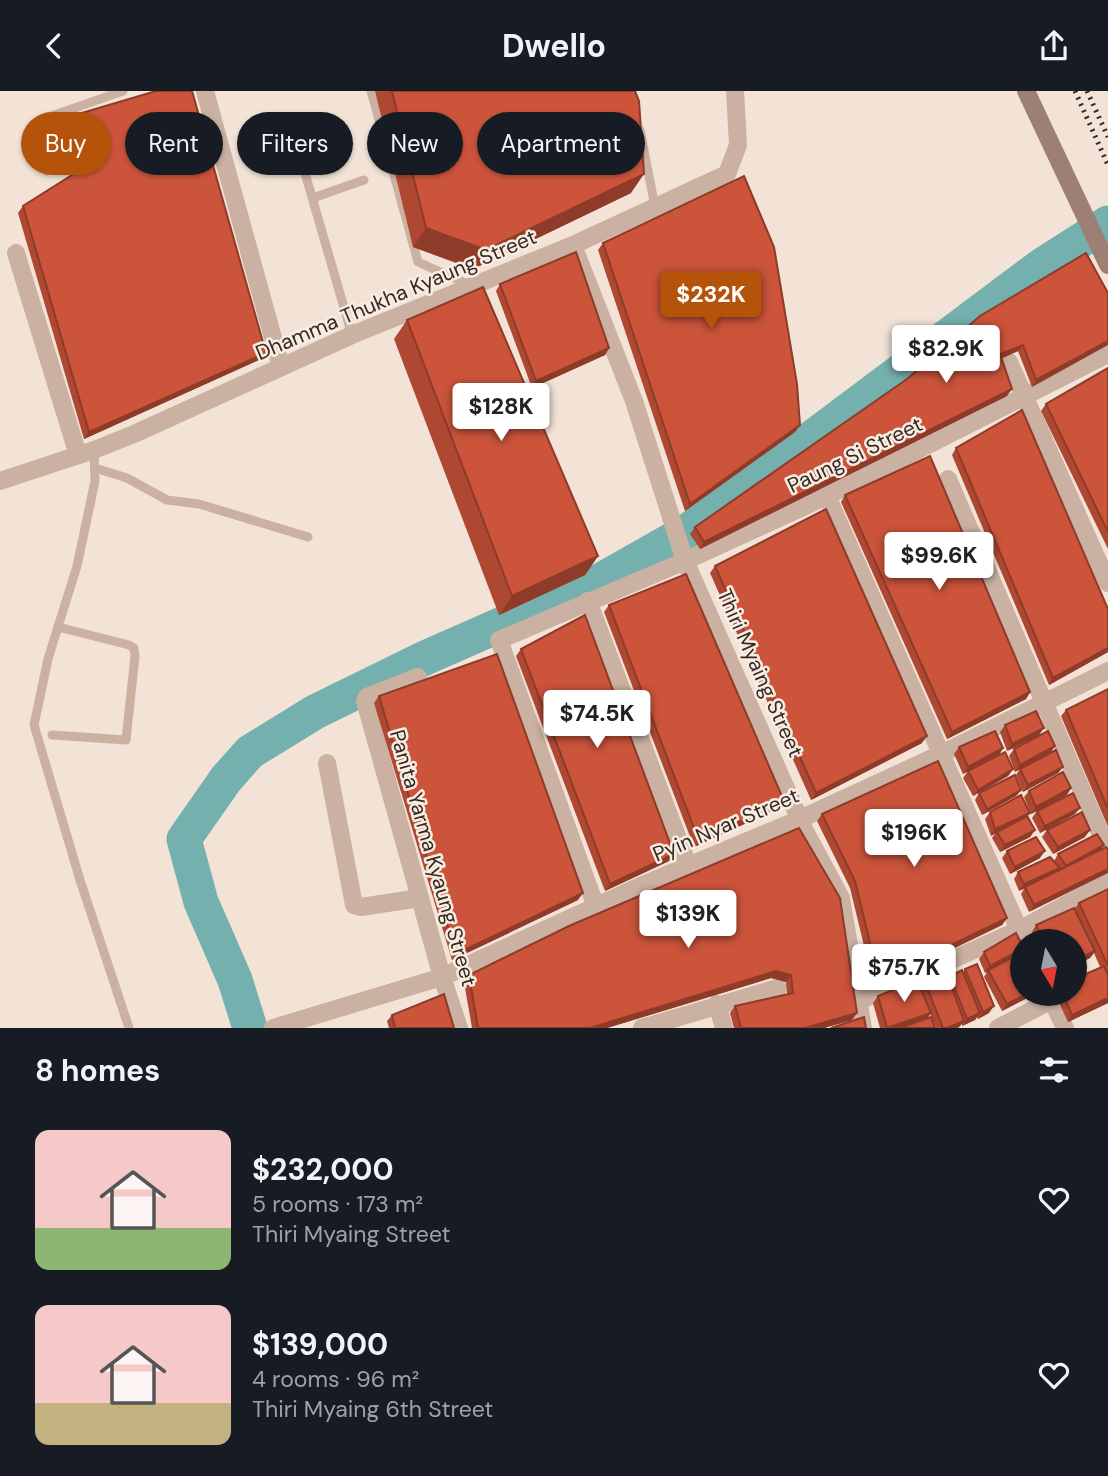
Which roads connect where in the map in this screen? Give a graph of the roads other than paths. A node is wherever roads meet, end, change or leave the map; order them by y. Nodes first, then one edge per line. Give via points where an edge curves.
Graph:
1 (123, 91) edge
2 (205, 91) edge
3 (371, 91) edge
4 (735, 91) edge
5 (1026, 91) edge
6 (63, 112) edge
7 (645, 158) edge
8 (306, 175) edge
9 (363, 180) dead end
10 (313, 198) junction
11 (655, 207) junction
12 (573, 245) junction
13 (16, 253) dead end
14 (1108, 265) edge
15 (475, 293) junction
16 (352, 335) junction
17 (1108, 354) edge
18 (1009, 362) edge
19 (281, 367) junction
20 (1023, 396) junction
21 (89, 458) junction
22 (948, 479) dead end
23 (0, 481) edge
24 (827, 496) junction
25 (308, 537) dead end
26 (680, 544) junction
27 (1108, 583) edge
28 (588, 601) junction
29 (58, 627) junction
30 (1108, 671) edge
31 (418, 677) dead end
32 (1045, 704) junction
33 (52, 734) dead end
34 (941, 754) junction
35 (327, 762) dead end
36 (800, 819) junction
37 (1108, 851) edge
38 (688, 865) junction
39 (1108, 882) edge
40 (420, 898) junction
41 (596, 907) junction
42 (1019, 929) edge
43 (1033, 929) edge
44 (1010, 941) edge
45 (442, 977) junction
46 (778, 988) dead end
47 (859, 1001) junction
48 (718, 1004) junction
49 (1035, 1006) edge
50 (1054, 1006) edge
51 (129, 1028) edge
52 (273, 1028) edge
53 (459, 1028) edge
54 (642, 1028) edge
55 (724, 1028) edge
56 (863, 1028) edge
57 (998, 1028) edge
58 (1065, 1028) edge

1 - 6 lane
2 - 19 street
3 - 15 lane via 418,262
4 - 11 street, Dhamma Thukha Kyaung Street via 738,145 727,174
5 - 14 main road
7 - 11 lane
8 - 10 lane
9 - 10 lane
10 - 16 lane
11 - 12 street, Dhamma Thukha Kyaung Street
12 - 15 street, Dhamma Thukha Kyaung Street
12 - 26 street, Thiri Myaing Street via 634,401
13 - 21 street
15 - 16 street, Dhamma Thukha Kyaung Street
16 - 19 street, Dhamma Thukha Kyaung Street
17 - 20 street, Paung Si Street
18 - 20 street
19 - 21 street, Dhamma Thukha Kyaung Street via 132,428
20 - 24 street, Paung Si Street
20 - 27 street
21 - 23 street, Dhamma Thukha Kyaung Street
21 - 25 lane via 167,500 199,504
21 - 29 lane via 96,481
22 - 32 street
24 - 26 street, Paung Si Street via 733,537
24 - 34 street
26 - 28 street
26 - 36 street, Thiri Myaing Street
28 - 38 street
28 - 41 street via 499,640
29 - 33 lane via 129,645 135,656 126,740
29 - 51 lane via 34,725
30 - 32 street, Pyin Nyar Street
31 - 40 street, Panita Yarma Kyaung Street via 365,701
32 - 34 street, Pyin Nyar Street
32 - 37 street
34 - 36 street, Pyin Nyar Street
34 - 42 street
35 - 40 street via 354,905
36 - 38 street, Pyin Nyar Street
36 - 47 street, Thiri Myaing Street via 841,898
38 - 41 street, Pyin Nyar Street
39 - 43 street
40 - 45 street, Panita Yarma Kyaung Street
41 - 45 street, Pyin Nyar Street
44 - 47 street
45 - 52 street, Pyin Nyar Street
45 - 53 street, Panita Yarma Kyaung Street
46 - 48 street
47 - 56 street, Thiri Myaing Street
48 - 54 street
48 - 55 street
49 - 57 street
50 - 58 street

